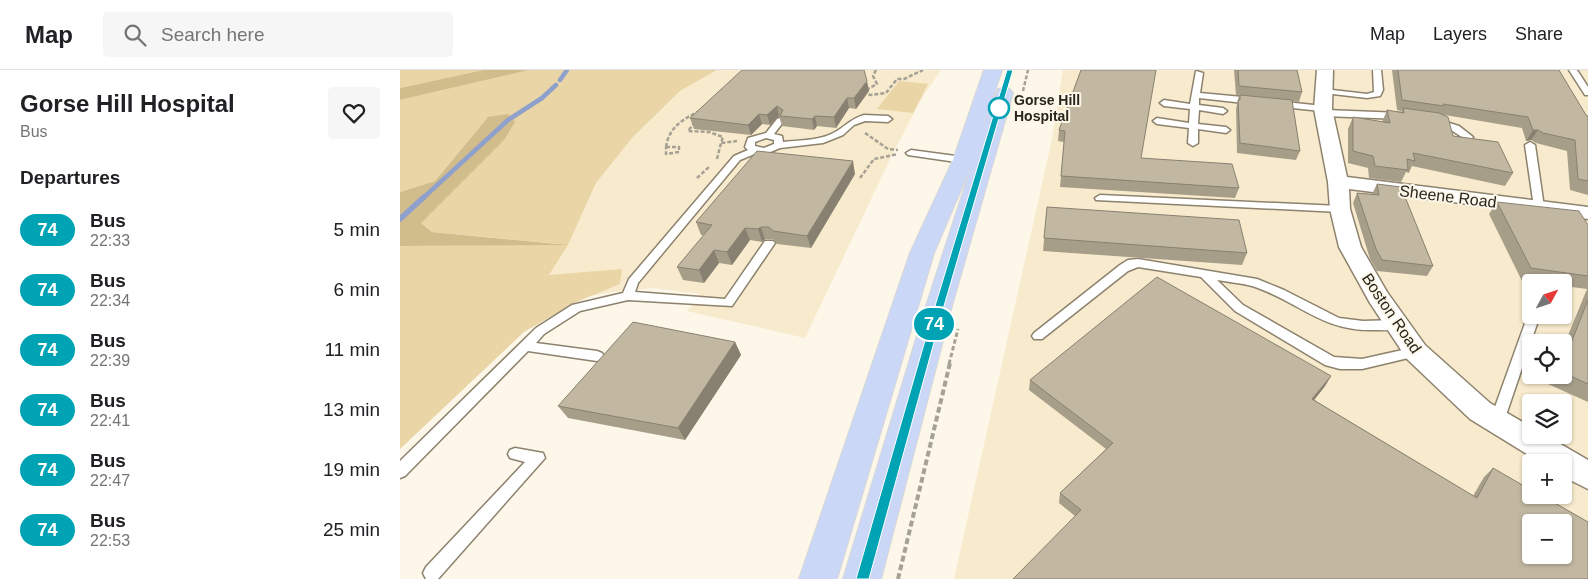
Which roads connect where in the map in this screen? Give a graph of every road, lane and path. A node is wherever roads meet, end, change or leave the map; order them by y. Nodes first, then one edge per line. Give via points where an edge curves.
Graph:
1 (876, 70) edge
2 (923, 70) edge
3 (993, 70) edge
4 (1010, 70) edge
5 (1028, 70) edge
6 (1377, 70) edge
7 (1573, 70) edge
8 (1199, 72) dead end
9 (1588, 93) edge
10 (1195, 95) junction
11 (1324, 96) edge
12 (1021, 99) dead end
13 (1164, 103) dead end
14 (1194, 107) junction
15 (703, 109) edge
16 (1224, 112) dead end
17 (699, 119) edge
18 (888, 119) dead end
19 (780, 121) edge
20 (1156, 121) dead end
21 (1194, 126) junction
22 (1226, 130) dead end
23 (769, 135) junction
24 (1468, 137) edge
25 (1193, 142) dead end
26 (721, 143) junction
27 (753, 145) junction
28 (778, 145) junction
29 (1530, 145) dead end
30 (666, 147) junction
31 (911, 152) joint
32 (963, 160) junction
33 (697, 178) dead end
34 (860, 178) dead end
35 (1338, 182) junction
36 (1100, 198) dead end
37 (1538, 207) junction
38 (1340, 209) junction
39 (1588, 213) edge
40 (769, 243) edge
41 (1204, 274) junction
42 (628, 296) junction
43 (960, 323) dead end
44 (1531, 324) edge
45 (1397, 325) junction
46 (1038, 336) dead end
47 (524, 346) junction
48 (1416, 352) junction
49 (597, 356) dead end
50 (1497, 421) junction
51 (515, 454) dead end
52 (400, 471) edge
53 (1588, 476) edge
54 (432, 573) dead end
55 (818, 579) edge
56 (862, 579) edge
57 (898, 579) edge

1 - 2 path via 873,76 877,84 864,91 870,96 886,94 897,79 903,80
3 - 32 main road
4 - 56 main road via 936,315
5 - 12 path
6 - 11 lane via 1377,94
7 - 9 lane
8 - 10 lane
10 - 11 lane
10 - 14 lane
11 - 24 lane via 1451,125
11 - 35 street, Boston Road
13 - 14 lane
14 - 16 lane
14 - 21 lane
15 - 30 path via 677,123 666,138
17 - 26 path via 688,131 709,132 723,137
18 - 28 lane via 864,118 820,141
19 - 23 lane
20 - 21 lane
21 - 22 lane
21 - 25 lane
23 - 27 lane via 757,137
23 - 28 lane via 779,138
26 - 27 path
26 - 33 path via 718,159
27 - 28 lane via 770,149
27 - 42 lane via 737,158 633,282
29 - 37 lane
30 - 30 path via 679,147 679,152 666,154
31 - 32 lane
31 - 34 path via 874,159
32 - 55 main road via 922,253
35 - 37 street, Sheene Road
35 - 38 street, Boston Road
36 - 38 lane
37 - 39 street, Sheene Road
38 - 45 street, Boston Road via 1350,247
40 - 42 lane via 728,304
41 - 45 lane via 1266,287 1341,324
41 - 46 lane via 1132,263
41 - 48 lane via 1239,308 1339,365
42 - 47 lane via 576,308 540,330
43 - 57 path
44 - 50 lane
45 - 48 street, Boston Road
47 - 49 lane
47 - 52 lane
48 - 50 street, Boston Road via 1480,411
50 - 53 street, Boston Road
51 - 54 lane via 538,458

